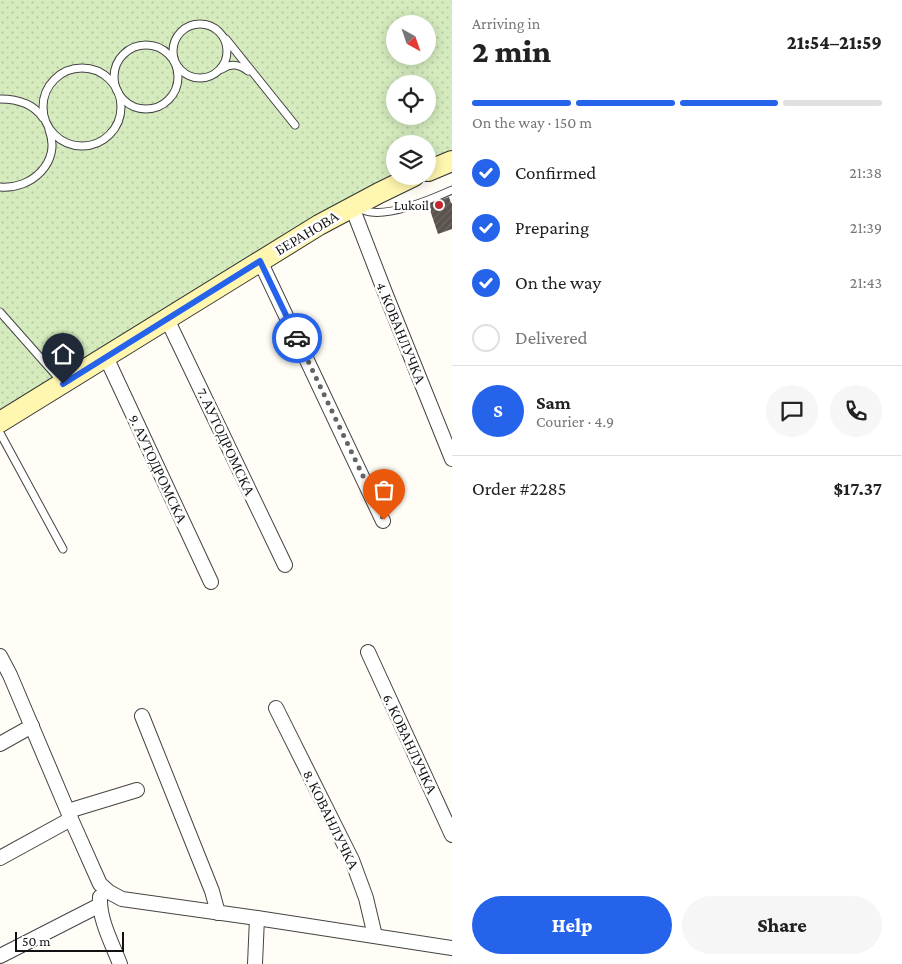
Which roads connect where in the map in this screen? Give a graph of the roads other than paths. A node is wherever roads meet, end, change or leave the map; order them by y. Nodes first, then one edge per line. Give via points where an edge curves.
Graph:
1 (222, 35) junction
2 (176, 66) junction
3 (215, 74) junction
4 (260, 82) junction
5 (116, 86) junction
6 (0, 100) edge
7 (46, 124) junction
8 (295, 125) dead end
9 (452, 161) edge
10 (436, 168) edge
11 (395, 185) edge
12 (0, 187) edge
13 (452, 190) edge
14 (352, 206) junction
15 (260, 261) junction
16 (0, 312) edge
17 (167, 319) junction
18 (106, 357) junction
19 (63, 384) junction
20 (0, 422) edge
21 (0, 433) edge
22 (452, 459) edge
23 (384, 520) dead end
24 (63, 549) dead end
25 (285, 565) dead end
26 (210, 582) dead end
27 (368, 652) dead end
28 (0, 656) edge
29 (276, 708) dead end
30 (142, 716) dead end
31 (32, 726) junction
32 (0, 744) edge
33 (137, 790) dead end
34 (70, 815) junction
35 (452, 835) edge
36 (0, 858) edge
37 (100, 884) junction
38 (100, 905) junction
39 (218, 913) junction
40 (257, 918) junction
41 (375, 936) junction
42 (452, 948) edge
43 (0, 956) edge
44 (120, 964) edge
45 (255, 964) edge

1 - 2 lane via 216,28 198,23 180,31 172,48
1 - 3 lane via 226,43 226,60
1 - 4 lane
2 - 3 lane via 190,77 207,78
2 - 5 lane via 163,49 152,45 131,48 116,65
2 - 5 lane via 177,87 165,103 156,107 146,109 127,103
3 - 4 lane via 234,64 242,66
4 - 8 lane
5 - 7 lane via 107,76 82,67 57,75 43,97 42,111
5 - 7 lane via 121,112 110,134 100,142 75,146 63,142
6 - 7 lane via 14,99 27,104 39,112
7 - 12 lane via 51,137 51,151 38,176 25,184
9 - 10 main road
11 - 14 main road, БЕРАНОВА
13 - 14 lane via 389,211 371,212
14 - 15 main road, БЕРАНОВА
14 - 22 street, 4. КОВАНЛУЧКА
15 - 17 main road, БЕРАНОВА
15 - 23 street
16 - 19 lane
17 - 18 main road, БЕРАНОВА
17 - 25 street, 7. АУТОДРОМСКА
18 - 19 main road, БЕРАНОВА
18 - 26 street, 9. АУТОДРОМСКА
19 - 20 main road, БЕРАНОВА
21 - 24 lane
27 - 35 street, 6. КОВАНЛУЧКА
28 - 31 street
29 - 41 street, 8. КОВАНЛУЧКА via 352,860
30 - 39 street
31 - 32 street
31 - 34 street
33 - 34 street
34 - 36 street
34 - 37 street
37 - 38 street
37 - 39 street via 122,899
38 - 43 street
38 - 44 street
39 - 40 street
40 - 41 street
40 - 45 street
41 - 42 street

